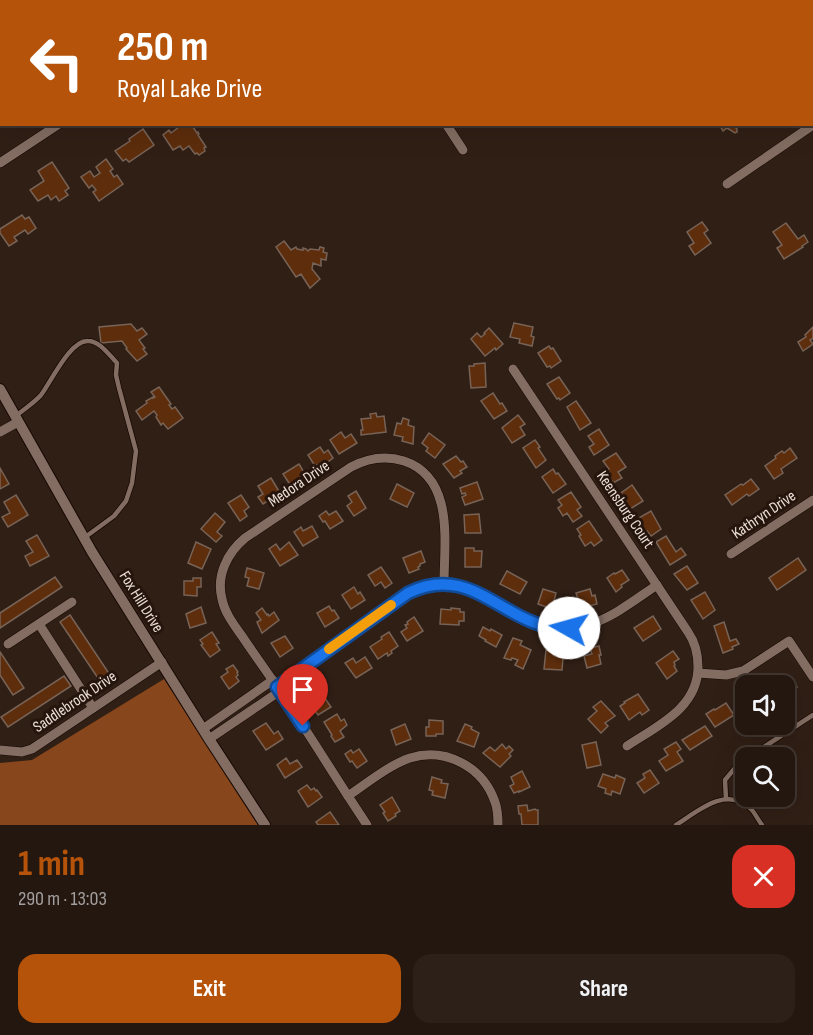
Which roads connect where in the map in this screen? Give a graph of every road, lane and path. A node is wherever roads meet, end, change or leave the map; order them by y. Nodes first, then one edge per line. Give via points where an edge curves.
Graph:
1 (55, 126) edge
2 (447, 126) edge
3 (812, 126) edge
4 (463, 150) dead end
5 (0, 163) edge
6 (727, 184) dead end
7 (513, 369) dead end
8 (0, 389) edge
9 (17, 419) junction
10 (0, 432) edge
11 (813, 500) edge
12 (84, 538) junction
13 (731, 554) dead end
14 (444, 584) junction
15 (657, 585) junction
16 (72, 602) dead end
17 (39, 624) junction
18 (9, 644) dead end
19 (162, 662) junction
20 (698, 673) junction
21 (813, 676) edge
22 (277, 686) junction
23 (93, 708) junction
24 (813, 714) edge
25 (206, 734) junction
26 (627, 746) dead end
27 (763, 747) edge
28 (0, 750) edge
29 (735, 768) edge
30 (348, 796) junction
31 (726, 799) junction
32 (265, 825) edge
33 (367, 825) edge
34 (498, 825) edge
35 (676, 825) edge
36 (762, 825) edge

1 - 5 street
2 - 4 street
3 - 6 street
7 - 15 street, Keensburg Court
8 - 9 street, Fox Hill Drive
9 - 10 street
9 - 12 street, Fox Hill Drive
9 - 12 lane via 41,395 80,342 98,344 117,363 116,375 136,451 132,483 126,501 114,516
11 - 13 street, Kathryn Drive
12 - 19 street, Fox Hill Drive
14 - 15 street via 473,591 544,626 565,628 600,621
14 - 22 street via 408,593
14 - 22 street, Medora Drive via 443,510 430,480 416,467 393,458 369,459 351,467 245,538 224,565 220,590 226,611
15 - 20 street, Keensburg Court via 691,636
16 - 17 street
17 - 18 street
17 - 23 street
19 - 23 street, Saddlebrook Drive
19 - 25 street, Fox Hill Drive
20 - 21 street via 726,675 742,671 789,641
20 - 26 street via 684,706
22 - 25 street
22 - 30 street, Medora Drive
23 - 28 street, Saddlebrook Drive via 32,749
24 - 27 lane
25 - 32 street, Fox Hill Drive
29 - 31 lane via 725,780
30 - 33 street, Medora Drive
30 - 34 street via 406,759 443,756 473,769 484,781 496,803
31 - 35 lane via 714,801
31 - 36 lane via 751,809

